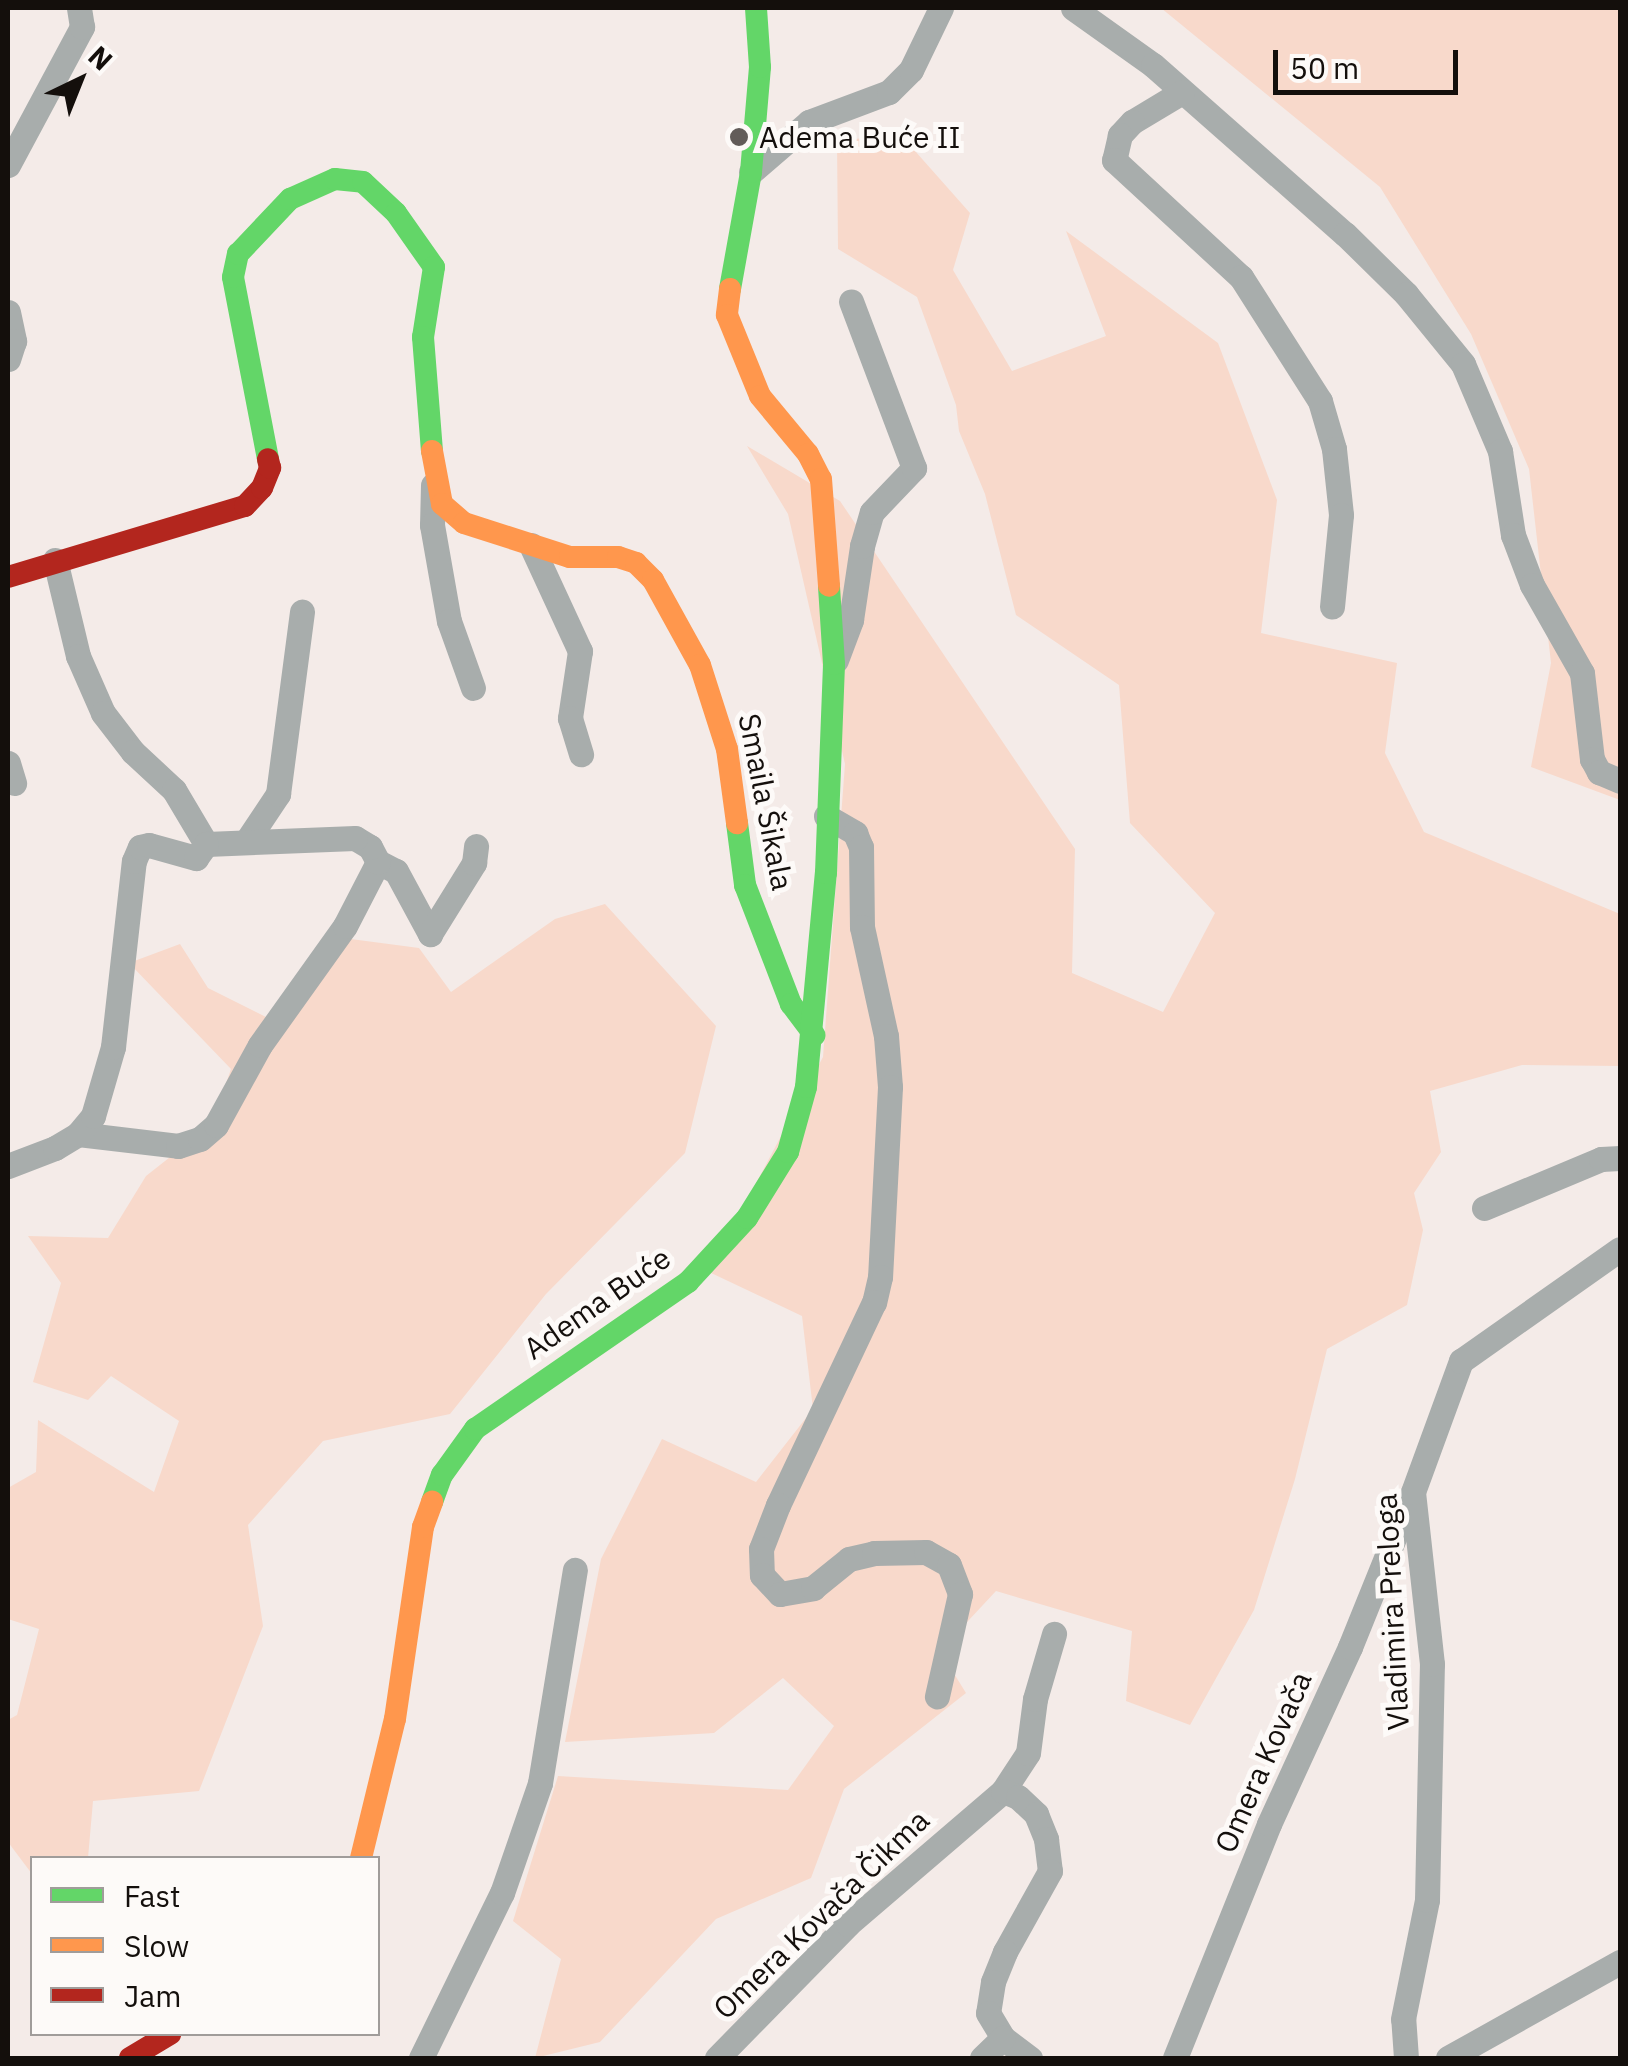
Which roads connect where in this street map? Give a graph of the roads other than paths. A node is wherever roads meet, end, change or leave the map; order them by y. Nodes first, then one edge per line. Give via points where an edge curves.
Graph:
1 (79, 8) edge
2 (756, 8) edge
3 (941, 8) edge
4 (1073, 8) edge
5 (1182, 92) junction
6 (8, 165) edge
7 (751, 172) junction
8 (851, 301) dead end
9 (8, 312) edge
10 (8, 359) edge
11 (434, 480) junction
12 (531, 545) junction
13 (54, 560) junction
14 (8, 577) edge
15 (1332, 607) dead end
16 (302, 612) dead end
17 (834, 664) junction
18 (473, 688) dead end
19 (581, 754) dead end
20 (1610, 777) edge
21 (826, 816) junction
22 (246, 842) junction
23 (206, 844) junction
24 (476, 846) dead end
25 (378, 862) junction
26 (814, 1035) junction
27 (78, 1134) junction
28 (1620, 1158) edge
29 (8, 1166) edge
30 (1484, 1208) dead end
31 (1620, 1249) edge
32 (1413, 1492) junction
33 (575, 1570) dead end
34 (1054, 1634) dead end
35 (937, 1696) dead end
36 (1004, 1791) junction
37 (361, 1856) edge
38 (1620, 1962) edge
39 (167, 2036) edge
40 (1003, 2038) junction
41 (130, 2058) edge
42 (420, 2058) edge
43 (716, 2058) edge
44 (982, 2058) edge
45 (1030, 2058) edge
46 (1175, 2058) edge
47 (1406, 2058) edge
48 (1448, 2058) edge

1 - 6 street via 82,28
2 - 7 street, Adema Buće via 760,67
3 - 7 street via 912,70 889,92 809,122
4 - 5 street
5 - 15 street via 1132,122 1120,135 1114,160 1241,277 1320,401 1334,449 1341,515
5 - 20 street via 1394,282 1463,364 1500,451 1513,535 1532,585 1582,673 1592,759
7 - 17 street, Adema Buće via 728,316 760,396 821,480
8 - 17 street, Adema Buće via 914,468 872,512 851,620
9 - 10 street via 14,341
11 - 12 street, Smaila Šikala via 442,504 464,524
11 - 13 street, Smaila Šikala via 423,337 434,267 396,213 363,182 335,178 290,200 238,254 233,277 270,468 262,488 245,506 224,514
11 - 18 street via 432,526 449,621
12 - 19 street via 580,652 570,703
12 - 26 street, Smaila Šikala via 570,557 618,557 636,563 652,580 700,665 727,748 745,885 791,1004
13 - 14 street, Smaila Šikala
13 - 23 street via 78,656 103,713 132,752 174,790
16 - 22 street via 278,794
17 - 21 street, Adema Buće
21 - 26 street, Adema Buće
21 - 35 street via 855,833 861,846 862,927 886,1036 890,1087 881,1260 874,1302 778,1505 762,1549 762,1574 780,1594 813,1588 849,1559 874,1554 926,1552 949,1565 960,1594
22 - 23 street
22 - 25 street via 355,838
23 - 27 street via 196,858 140,847 113,1047 92,1116
24 - 25 street via 474,863 430,934 396,871
25 - 27 street via 345,926 260,1045 216,1125 178,1146
26 - 37 street, Adema Buće via 788,1152 746,1218 688,1282 475,1429 442,1475 424,1527 395,1719
27 - 29 street
28 - 30 street via 1601,1158
31 - 32 street, Vladimira Preloga via 1461,1361
32 - 46 street, Omera Kovača
32 - 47 street, Vladimira Preloga via 1432,1664 1427,1900 1404,2018
33 - 42 street via 540,1784 502,1892
34 - 36 street, Omera Kovača Čikma via 1028,1753
36 - 40 street via 1036,1814 1050,1871 993,1982 988,2013
36 - 43 street, Omera Kovača Čikma via 848,1924
38 - 48 street
39 - 41 street
40 - 44 street
40 - 45 street

